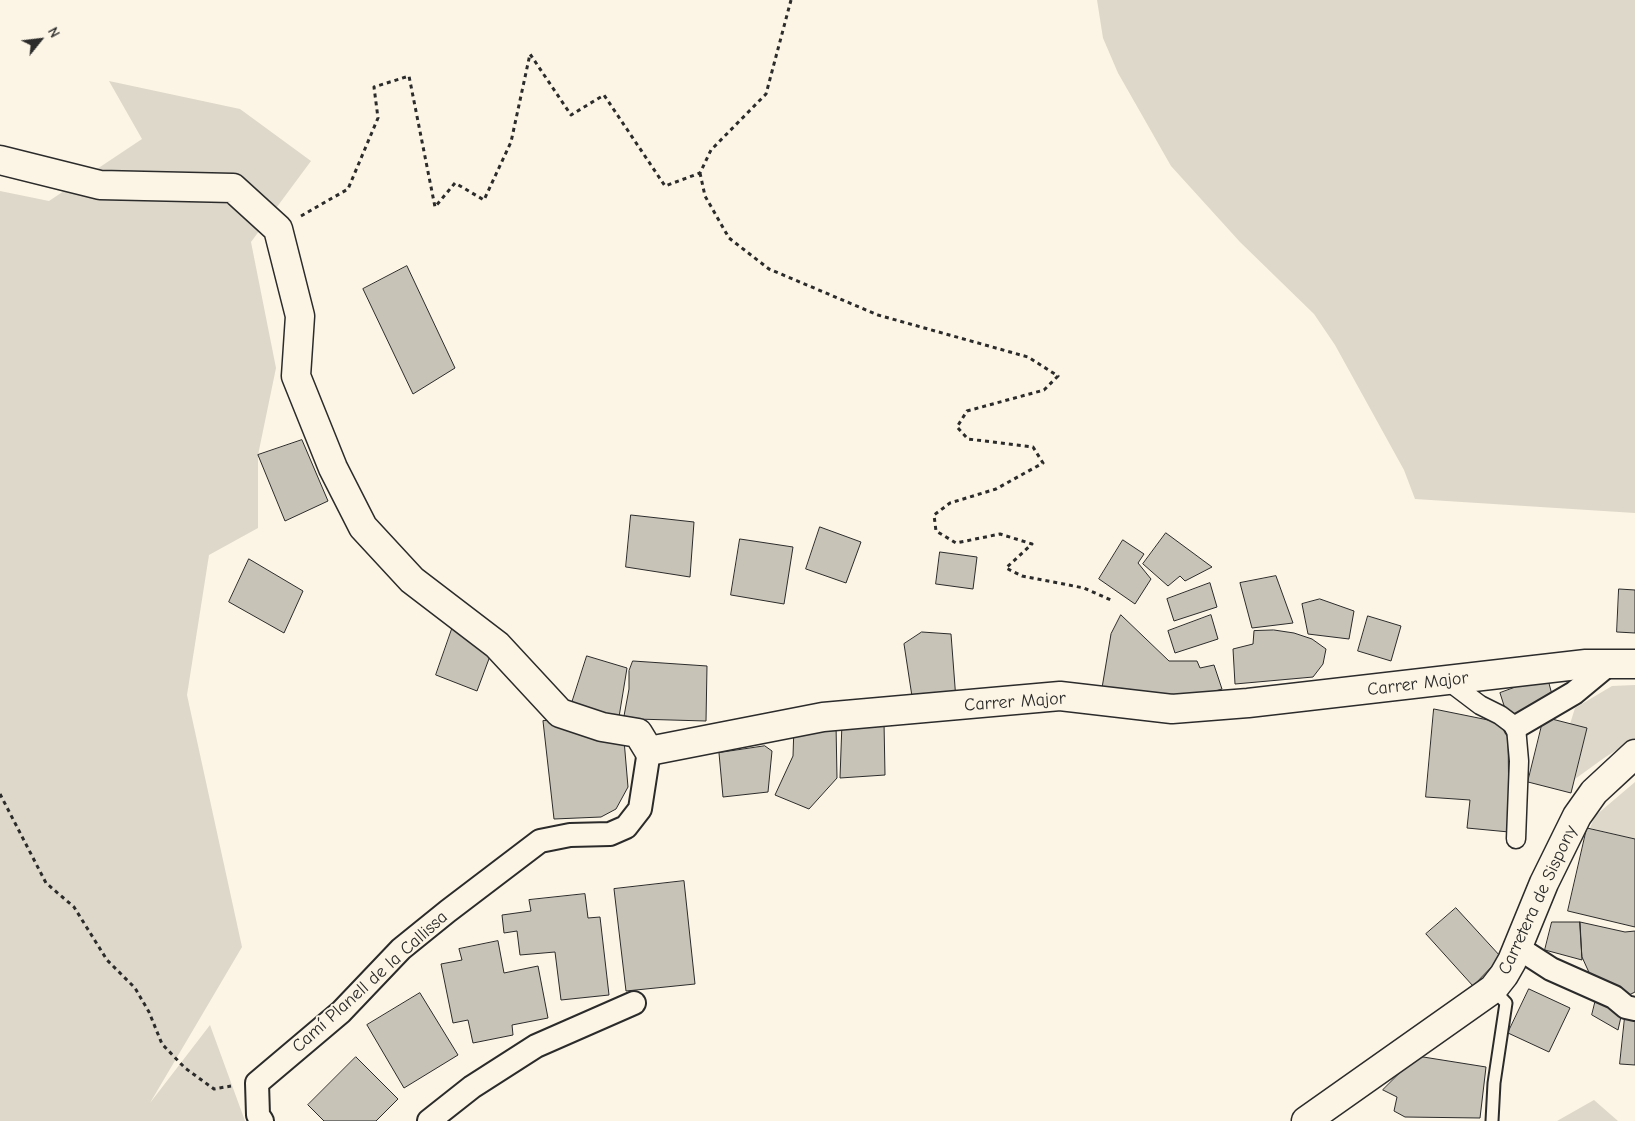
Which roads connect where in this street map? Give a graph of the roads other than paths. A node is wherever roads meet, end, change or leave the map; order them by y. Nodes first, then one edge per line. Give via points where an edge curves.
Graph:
1 (0, 160) edge
2 (1622, 664) edge
3 (1447, 680) junction
4 (1516, 727) junction
5 (649, 750) junction
6 (1635, 754) edge
7 (1516, 839) dead end
8 (1517, 947) junction
9 (1493, 988) junction
10 (634, 1003) dead end
11 (1635, 1009) edge
12 (262, 1121) edge
13 (429, 1121) edge
14 (1306, 1121) edge
15 (1492, 1121) edge

1 - 5 street via 100,185 233,188 278,229 300,316 296,376 333,468 363,527 412,580 497,645 560,713 602,727 638,733
2 - 3 street, Carrer Major via 1586,664
2 - 4 street
3 - 4 street
3 - 5 street, Carrer Major via 1172,709 1060,696 833,716
4 - 7 street via 1519,761
5 - 12 street, Camí Planell de la Callissa via 640,809 626,827 610,834 570,835 540,841 448,911 401,949 341,1012 257,1083 258,1115
6 - 8 street, Carretera de Sispony via 1594,792 1577,816
8 - 9 street, Carretera de Sispony via 1504,975
8 - 11 street via 1551,969
9 - 14 street, Carretera de Sispony
9 - 15 lane via 1506,1003 1494,1082
10 - 13 street via 536,1046 472,1087

